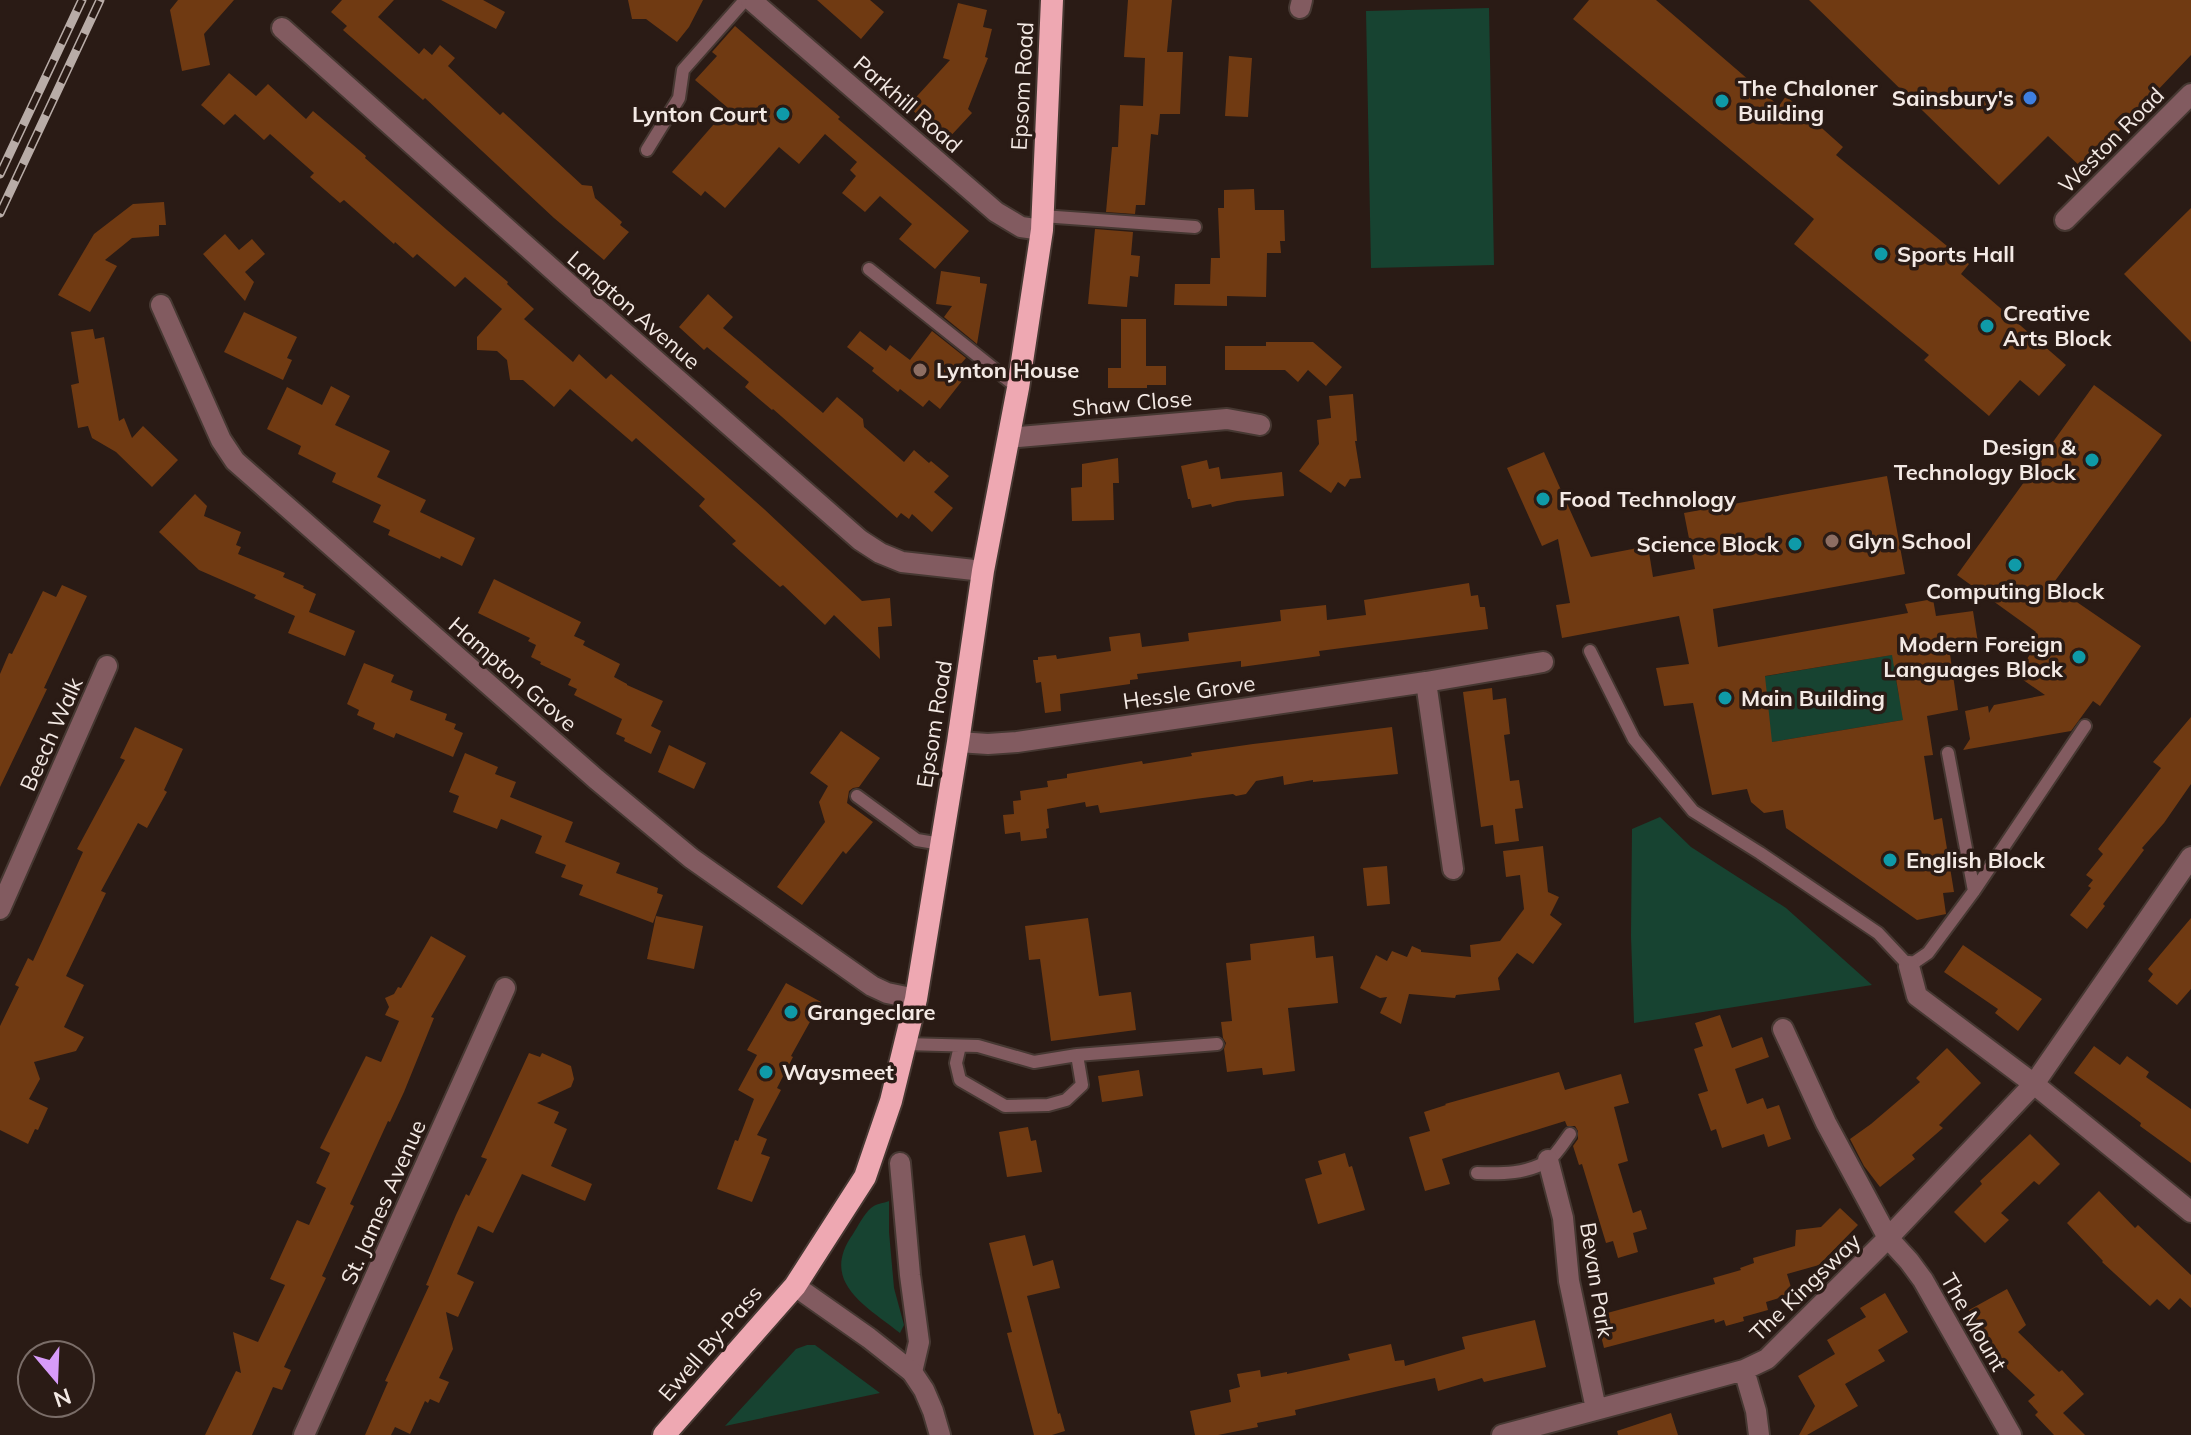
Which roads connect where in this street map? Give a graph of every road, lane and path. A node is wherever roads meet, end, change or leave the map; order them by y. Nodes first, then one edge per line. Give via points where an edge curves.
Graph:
1 (748, 0) edge
2 (1052, 0) edge
3 (282, 28) dead end
4 (2191, 94) edge
5 (647, 150) dead end
6 (2065, 220) dead end
7 (1042, 223) junction
8 (1195, 227) dead end
9 (869, 269) dead end
10 (161, 305) dead end
11 (1018, 388) junction
12 (1260, 425) dead end
13 (1008, 438) junction
14 (983, 571) junction
15 (1590, 651) dead end
16 (1543, 662) dead end
17 (107, 666) dead end
18 (1426, 682) junction
19 (2085, 726) dead end
20 (958, 742) junction
21 (1948, 753) dead end
22 (857, 796) dead end
23 (941, 844) junction
24 (2191, 857) edge
25 (1453, 869) dead end
26 (1974, 891) junction
27 (0, 909) edge
28 (1909, 966) junction
29 (505, 988) dead end
30 (916, 999) junction
31 (1783, 1029) dead end
32 (905, 1044) junction
33 (1217, 1044) dead end
34 (960, 1046) junction
35 (1077, 1055) junction
36 (2034, 1084) junction
37 (1570, 1134) dead end
38 (1548, 1160) junction
39 (900, 1163) dead end
40 (1477, 1173) dead end
41 (2191, 1212) edge
42 (1888, 1238) junction
43 (795, 1286) junction
44 (1744, 1370) junction
45 (912, 1372) junction
46 (1596, 1409) junction
47 (304, 1435) edge
48 (664, 1435) edge
49 (940, 1435) edge
50 (1502, 1435) edge
51 (1759, 1435) edge
52 (2011, 1435) edge

1 - 5 lane via 683,70 679,98
1 - 7 street, Parkhill Road via 996,212 1021,227
2 - 7 highway, Epsom Road
3 - 14 street, Langton Avenue via 860,540 902,562
4 - 6 street, Weston Road
7 - 8 lane
7 - 11 highway, Epsom Road
9 - 11 lane
10 - 30 street, Hampton Grove via 235,461 691,858 872,986
11 - 13 highway, Epsom Road
12 - 13 street, Shaw Close via 1227,419
13 - 14 highway, Epsom Road
14 - 20 highway, Epsom Road
15 - 28 lane via 1634,739 1693,811 1878,933
16 - 18 street, Hessle Grove
17 - 27 street, Beech Walk
18 - 20 street, Hessle Grove via 1017,742
18 - 25 street
19 - 26 lane
20 - 23 highway, Epsom Road
21 - 26 lane
22 - 23 lane via 917,840
23 - 30 highway, Epsom Road
24 - 36 street, The Kingsway
26 - 28 lane via 1928,953
28 - 36 street via 1917,996
29 - 47 street, St. James Avenue
30 - 32 highway, Epsom Road
31 - 42 street, The Mount
32 - 34 lane
32 - 43 highway, Epsom Road via 865,1177
33 - 35 lane
34 - 35 lane via 1034,1062
34 - 35 lane via 960,1080 1005,1106 1066,1100 1082,1085
36 - 41 street
36 - 42 street, The Kingsway
37 - 38 lane
38 - 40 lane via 1514,1173
38 - 46 street, Bevan Park
39 - 45 street via 919,1342
42 - 44 street, The Kingsway via 1767,1359
42 - 52 street, The Mount via 1923,1280
43 - 45 street
43 - 48 highway, Ewell By-Pass
44 - 46 street, The Kingsway
44 - 51 street
45 - 49 street
46 - 50 street, The Kingsway

